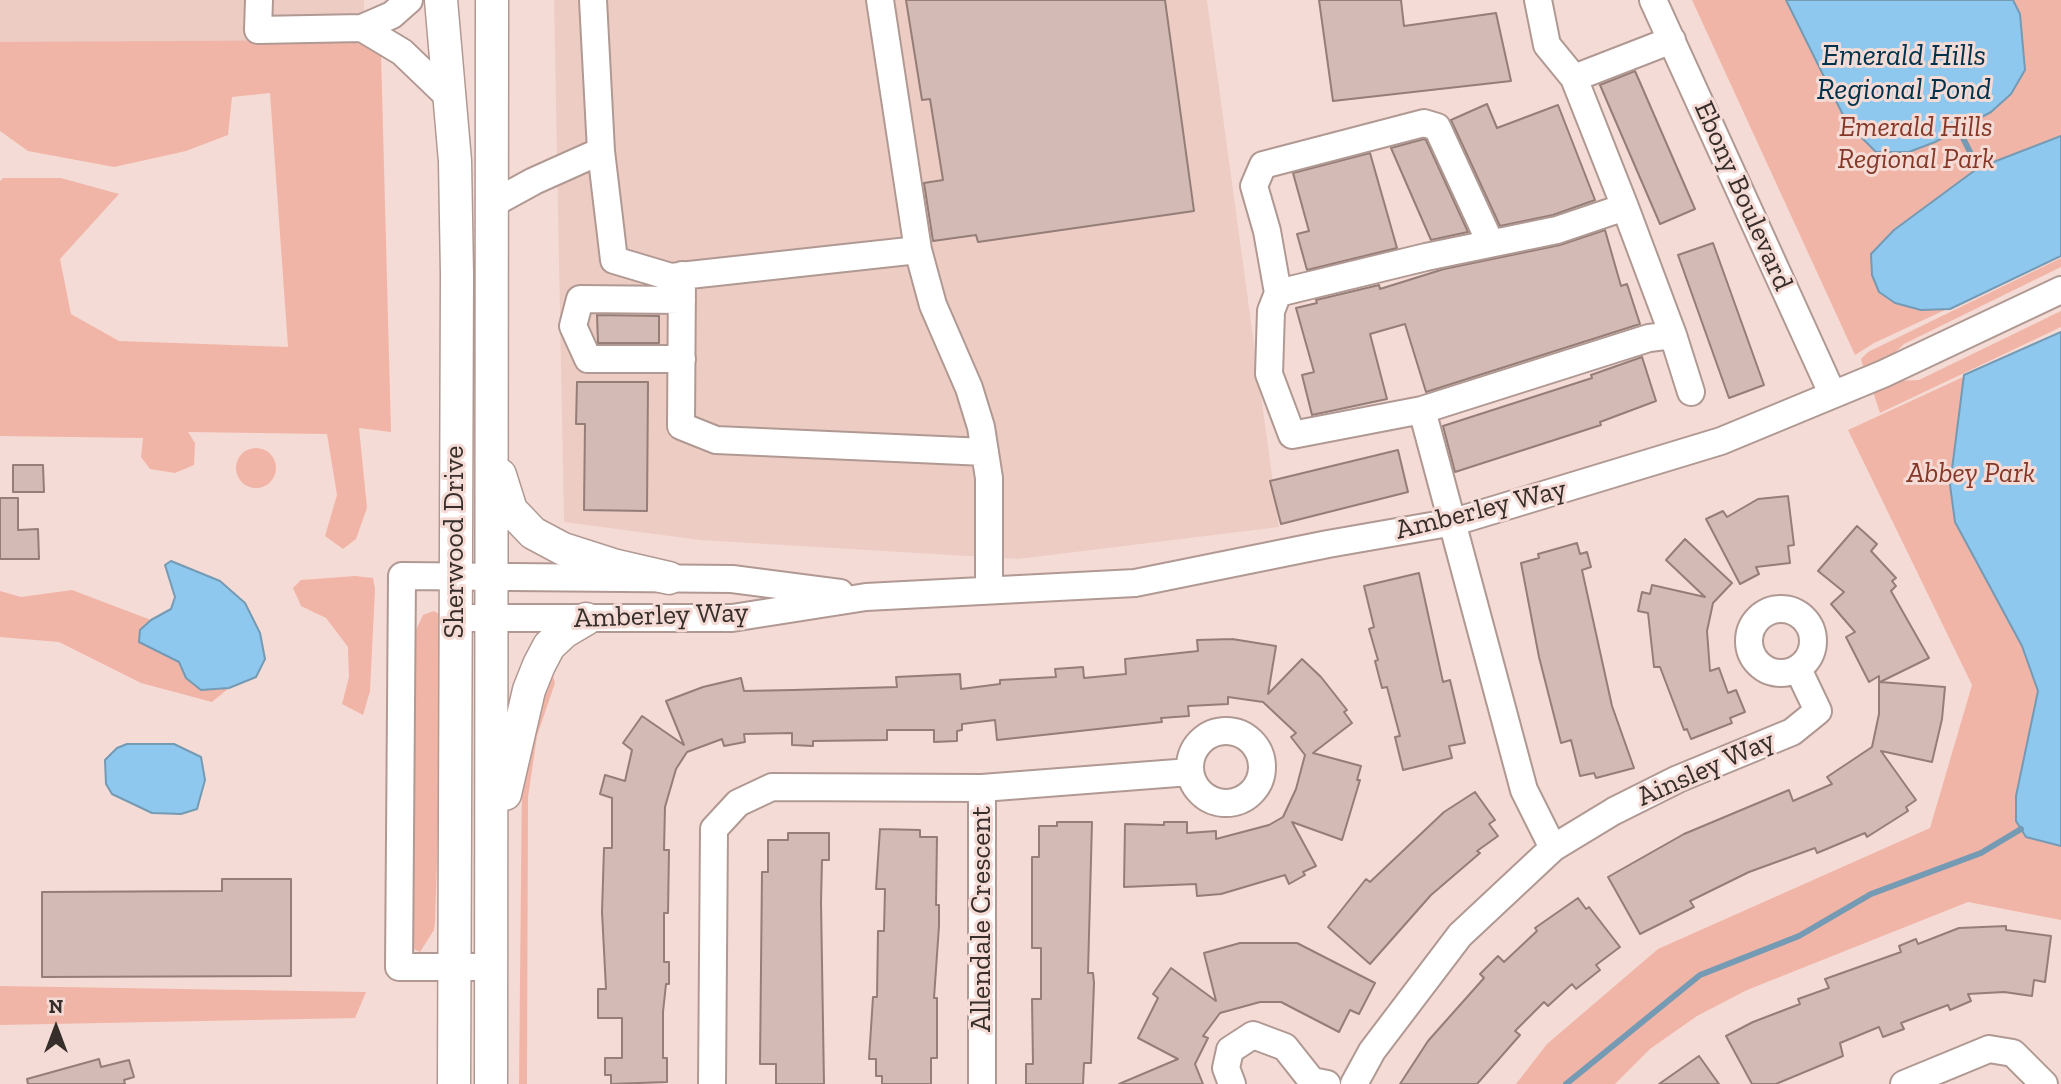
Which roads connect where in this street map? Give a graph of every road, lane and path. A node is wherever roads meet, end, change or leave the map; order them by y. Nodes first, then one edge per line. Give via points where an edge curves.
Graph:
1 (259, 0) edge
2 (409, 0) edge
3 (441, 0) edge
4 (593, 0) edge
5 (880, 0) edge
6 (1538, 0) edge
7 (1653, 0) edge
8 (491, 1) edge
9 (362, 28) junction
10 (1672, 40) junction
11 (1573, 78) junction
12 (451, 99) junction
13 (601, 151) junction
14 (492, 204) junction
15 (1625, 207) junction
16 (1490, 242) junction
17 (918, 250) junction
18 (682, 288) junction
19 (2061, 289) edge
20 (1279, 293) junction
21 (1674, 335) junction
22 (682, 359) junction
23 (1691, 392) dead end
24 (1832, 393) junction
25 (1422, 410) junction
26 (491, 430) junction
27 (985, 452) junction
28 (1454, 522) junction
29 (455, 576) junction
30 (494, 577) junction
31 (668, 578) junction
32 (989, 590) junction
33 (866, 597) junction
34 (455, 618) junction
35 (493, 619) junction
36 (586, 619) junction
37 (1798, 669) dead end
38 (1190, 772) dead end
39 (982, 788) junction
40 (1553, 848) junction
41 (491, 892) junction
42 (454, 966) junction
43 (490, 967) junction
44 (454, 1084) edge
45 (491, 1084) edge
46 (712, 1084) edge
47 (982, 1084) edge
48 (1232, 1084) edge
49 (1327, 1084) edge
50 (1354, 1084) edge
51 (1904, 1084) edge
52 (2044, 1084) edge

1 - 9 street via 258,30
2 - 9 street via 392,15
3 - 12 main road, Sherwood Drive
4 - 13 street
5 - 17 street
6 - 11 street via 1547,45
7 - 10 street, Ebony Boulevard
8 - 14 main road, Sherwood Drive
9 - 12 street via 402,52
10 - 11 street
10 - 24 street, Ebony Boulevard
11 - 15 street
12 - 29 main road, Sherwood Drive via 457,275
13 - 14 street
13 - 18 street via 614,260 671,277
14 - 26 main road, Sherwood Drive
15 - 16 street via 1557,230
15 - 21 street
16 - 20 street
16 - 20 street via 1437,127 1424,123 1263,165 1254,186
17 - 18 street
17 - 27 street via 933,305 969,388
18 - 22 street
18 - 22 street via 580,299 573,326 588,359
19 - 24 street, Amberley Way via 1883,374
20 - 25 street via 1271,311 1269,374 1292,435
21 - 23 street
21 - 25 street via 1649,338
22 - 27 street via 681,426 716,440
24 - 28 street, Amberley Way via 1721,440
25 - 28 street
26 - 30 main road, Sherwood Drive
26 - 31 main road via 504,491 520,522 563,548
27 - 32 street
28 - 32 street, Amberley Way via 1135,583
28 - 40 street via 1524,790
29 - 30 street, Amberley Way
29 - 34 main road, Sherwood Drive
29 - 42 street, Amberley Way via 402,576 399,953 399,967
30 - 31 street, Amberley Way
30 - 35 main road, Sherwood Drive
31 - 33 street, Amberley Way via 732,579
32 - 33 street, Amberley Way
33 - 36 street, Amberley Way via 732,618
34 - 35 street, Amberley Way
34 - 42 main road, Sherwood Drive
35 - 36 street, Amberley Way
35 - 41 main road, Sherwood Drive
36 - 41 main road via 549,646 529,690 504,802
37 - 40 street, Ainsley Way via 1818,711 1792,732 1657,790
38 - 39 street
39 - 46 street, Allendale Crescent via 772,787 738,803 714,829
39 - 47 street, Allendale Crescent
40 - 50 street, Ainsley Way via 1460,935 1372,1051
41 - 43 main road, Sherwood Drive
42 - 43 street
42 - 44 main road, Sherwood Drive
43 - 45 main road, Sherwood Drive
48 - 49 street via 1226,1068 1230,1050 1253,1035 1284,1047 1312,1081
51 - 52 street via 1989,1049 2013,1053

